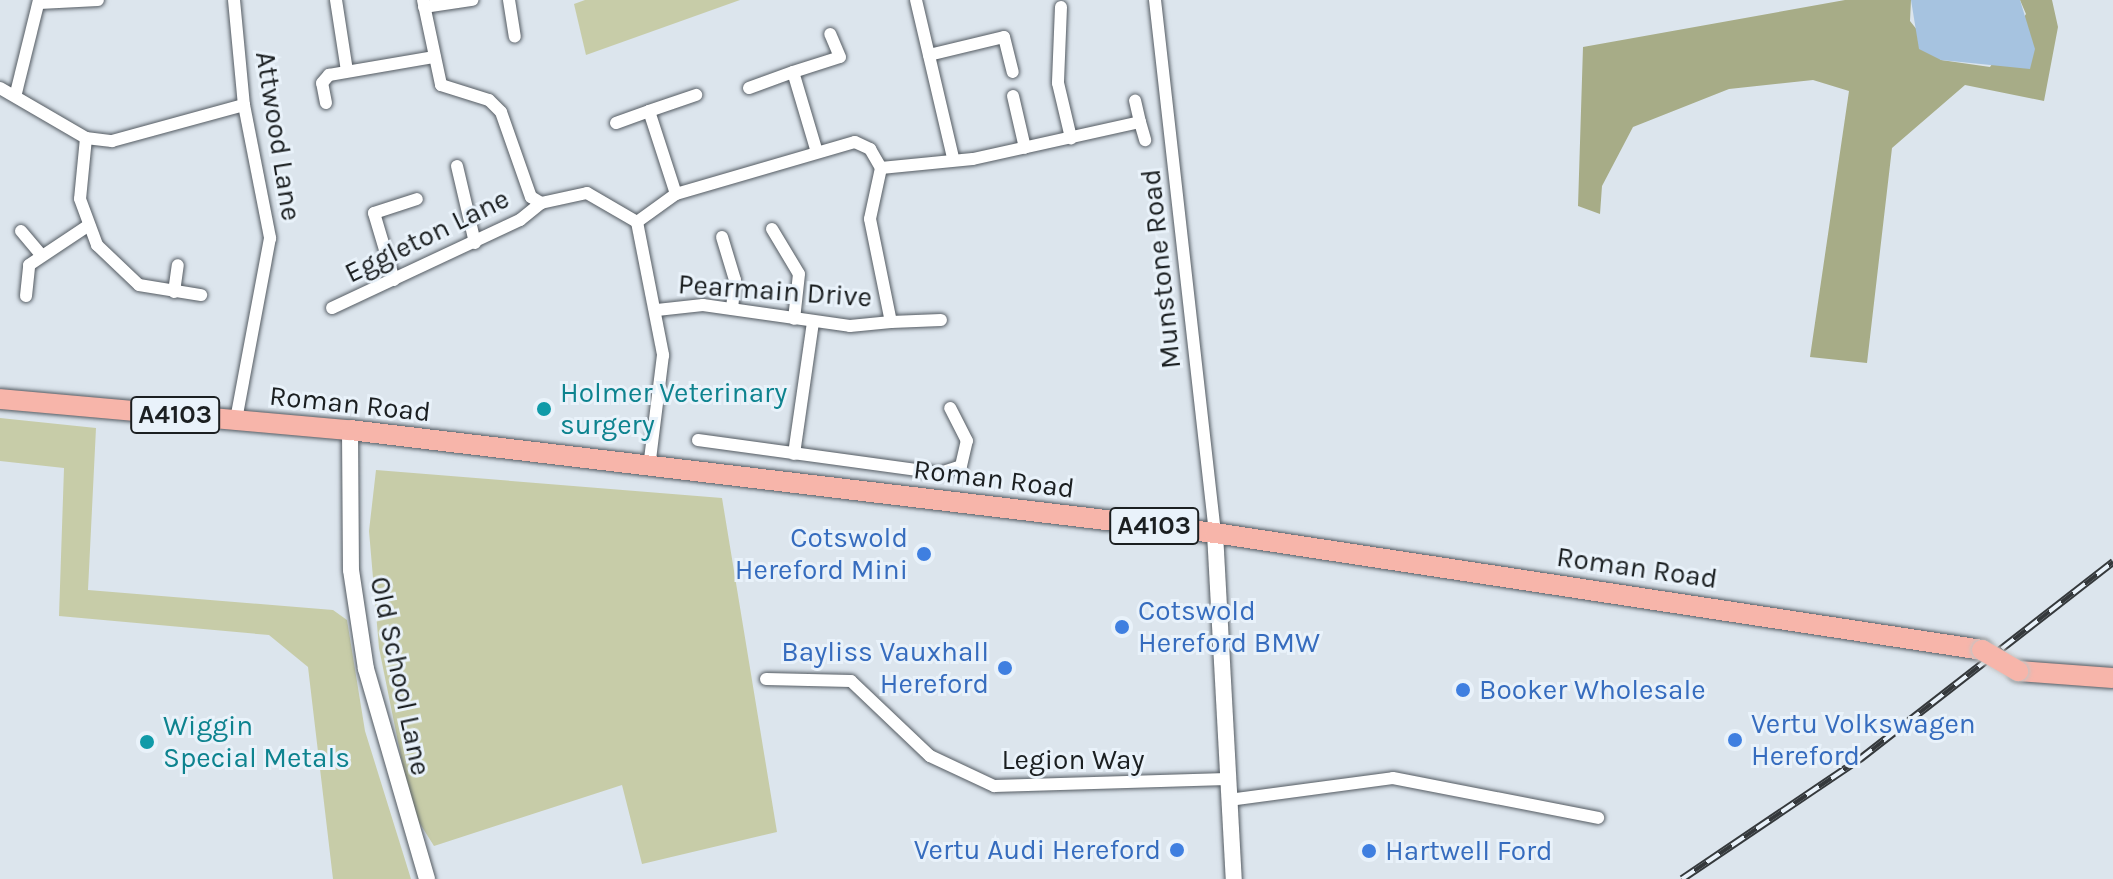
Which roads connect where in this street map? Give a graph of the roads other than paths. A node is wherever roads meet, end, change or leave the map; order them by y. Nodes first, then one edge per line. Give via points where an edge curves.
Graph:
1 (98, 0) edge
2 (234, 0) edge
3 (336, 0) edge
4 (472, 0) edge
5 (509, 0) edge
6 (916, 0) edge
7 (1155, 0) edge
8 (39, 2) edge
9 (423, 4) edge
10 (1061, 7) dead end
11 (830, 34) dead end
12 (515, 37) dead end
13 (929, 55) junction
14 (434, 57) junction
15 (347, 71) junction
16 (793, 72) junction
17 (1013, 72) dead end
18 (0, 88) edge
19 (749, 88) dead end
20 (16, 93) junction
21 (696, 95) dead end
22 (1013, 96) dead end
23 (1135, 101) dead end
24 (326, 103) dead end
25 (244, 105) junction
26 (649, 111) junction
27 (1140, 122) junction
28 (616, 123) dead end
29 (86, 138) junction
30 (1071, 138) junction
31 (1145, 140) dead end
32 (1025, 148) junction
33 (816, 149) junction
34 (953, 158) junction
35 (457, 166) dead end
36 (881, 168) junction
37 (676, 194) junction
38 (417, 199) dead end
39 (541, 203) junction
40 (637, 222) junction
41 (86, 227) junction
42 (772, 229) dead end
43 (21, 231) dead end
44 (722, 237) dead end
45 (475, 243) junction
46 (40, 254) junction
47 (178, 265) dead end
48 (394, 280) junction
49 (174, 292) junction
50 (201, 295) dead end
51 (26, 296) dead end
52 (332, 308) dead end
53 (732, 309) junction
54 (657, 310) junction
55 (794, 319) junction
56 (941, 320) dead end
57 (813, 322) junction
58 (891, 322) junction
59 (0, 399) edge
60 (950, 408) dead end
61 (236, 420) junction
62 (350, 430) junction
63 (698, 440) dead end
64 (794, 454) junction
65 (649, 467) junction
66 (1215, 533) junction
67 (2113, 678) edge
68 (766, 679) dead end
69 (1227, 779) junction
70 (1229, 800) junction
71 (1598, 818) dead end
72 (427, 879) edge
73 (1234, 879) edge

1 - 8 street
2 - 25 street, Attwood Lane
3 - 15 street
4 - 9 street
5 - 12 street
6 - 13 street
7 - 66 street, Munstone Road
8 - 20 street
9 - 14 street
10 - 30 street via 1058,83
11 - 16 street via 840,57
13 - 17 street via 1004,37
13 - 34 street
14 - 15 street
14 - 39 street via 441,85 489,100 501,112 531,197
15 - 24 street via 322,83
16 - 19 street
16 - 33 street
18 - 20 street
20 - 29 street
21 - 26 street
22 - 32 street
23 - 27 street
25 - 29 street via 112,141
25 - 61 street, Attwood Lane via 270,238
26 - 28 street
26 - 37 street
27 - 30 street
27 - 31 street
29 - 41 street via 80,199
30 - 32 street
32 - 34 street
33 - 36 street via 855,142 870,149
33 - 37 street
34 - 36 street
35 - 45 street
36 - 58 street via 870,219
37 - 40 street
38 - 48 street via 374,213
39 - 40 street, Eggleton Lane via 587,193
39 - 45 street, Eggleton Lane
40 - 54 street
41 - 46 street
41 - 49 street via 123,274
42 - 55 street via 799,274
43 - 46 street
44 - 53 street via 735,280
45 - 48 street, Eggleton Lane
46 - 51 street via 25,278
47 - 49 street
48 - 52 street, Eggleton Lane
49 - 50 street
53 - 54 street, Pearmain Drive
53 - 55 street, Pearmain Drive
54 - 65 street via 663,355
55 - 57 street, Pearmain Drive
56 - 58 street, Pearmain Drive
57 - 58 street, Pearmain Drive
57 - 64 street
59 - 61 main road, Roman Road / A4103
60 - 64 street via 967,441 961,466 940,473
61 - 62 main road, Roman Road / A4103
62 - 65 main road, Roman Road / A4103
62 - 72 street, Old School Lane via 351,570 366,669
63 - 64 street
65 - 66 main road, Roman Road / A4103
66 - 67 main road, Roman Road / A4103, bridge via 1982,650 2018,671
66 - 69 street
68 - 69 street, Legion Way via 851,681 930,756 994,786
69 - 70 street
70 - 71 street via 1393,778
70 - 73 street

